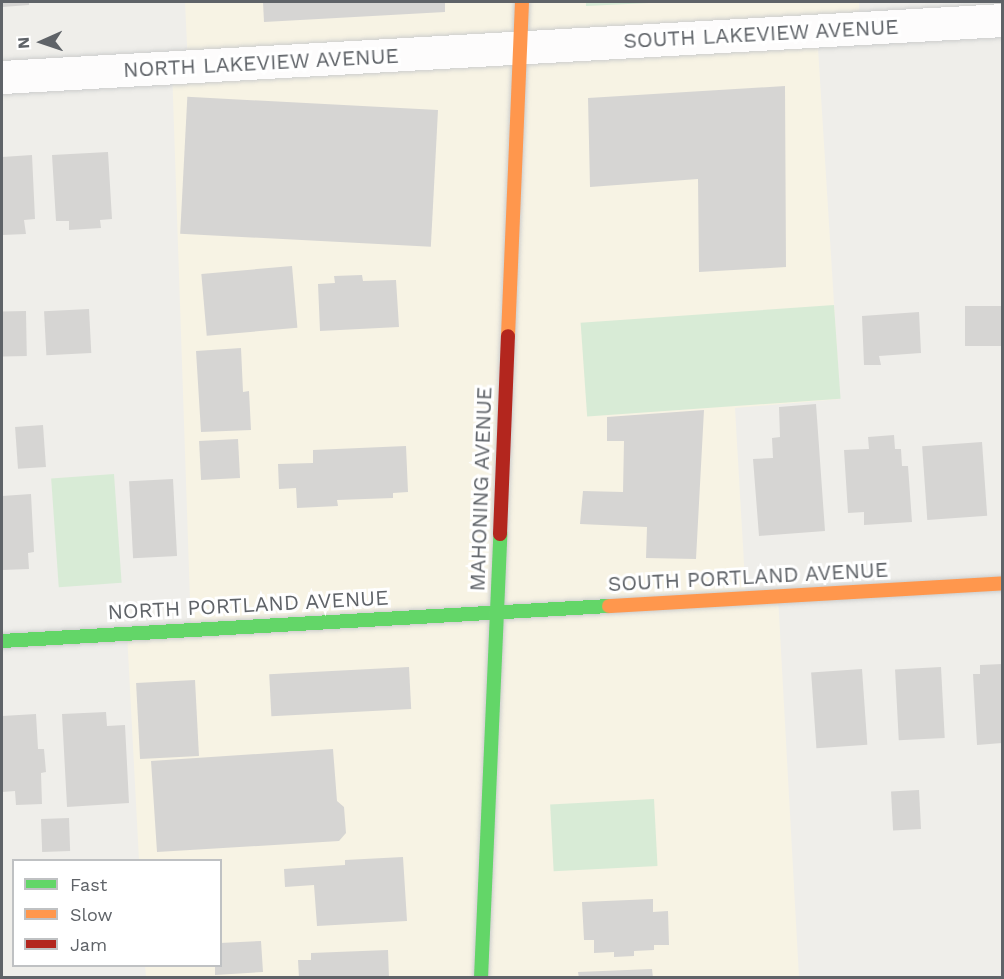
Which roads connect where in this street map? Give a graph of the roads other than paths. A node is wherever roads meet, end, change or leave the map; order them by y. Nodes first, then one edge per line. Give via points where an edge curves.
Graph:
1 (522, 2) edge
2 (1002, 20) edge
3 (520, 48) junction
4 (2, 77) edge
5 (1002, 583) edge
6 (496, 612) junction
7 (2, 640) edge
8 (481, 978) edge

1 - 3 street, MAHONING AVENUE
2 - 3 street, SOUTH LAKEVIEW AVENUE
3 - 4 street, NORTH LAKEVIEW AVENUE
3 - 6 street, MAHONING AVENUE
5 - 6 street, SOUTH PORTLAND AVENUE
6 - 7 street, NORTH PORTLAND AVENUE
6 - 8 street, MAHONING AVENUE

